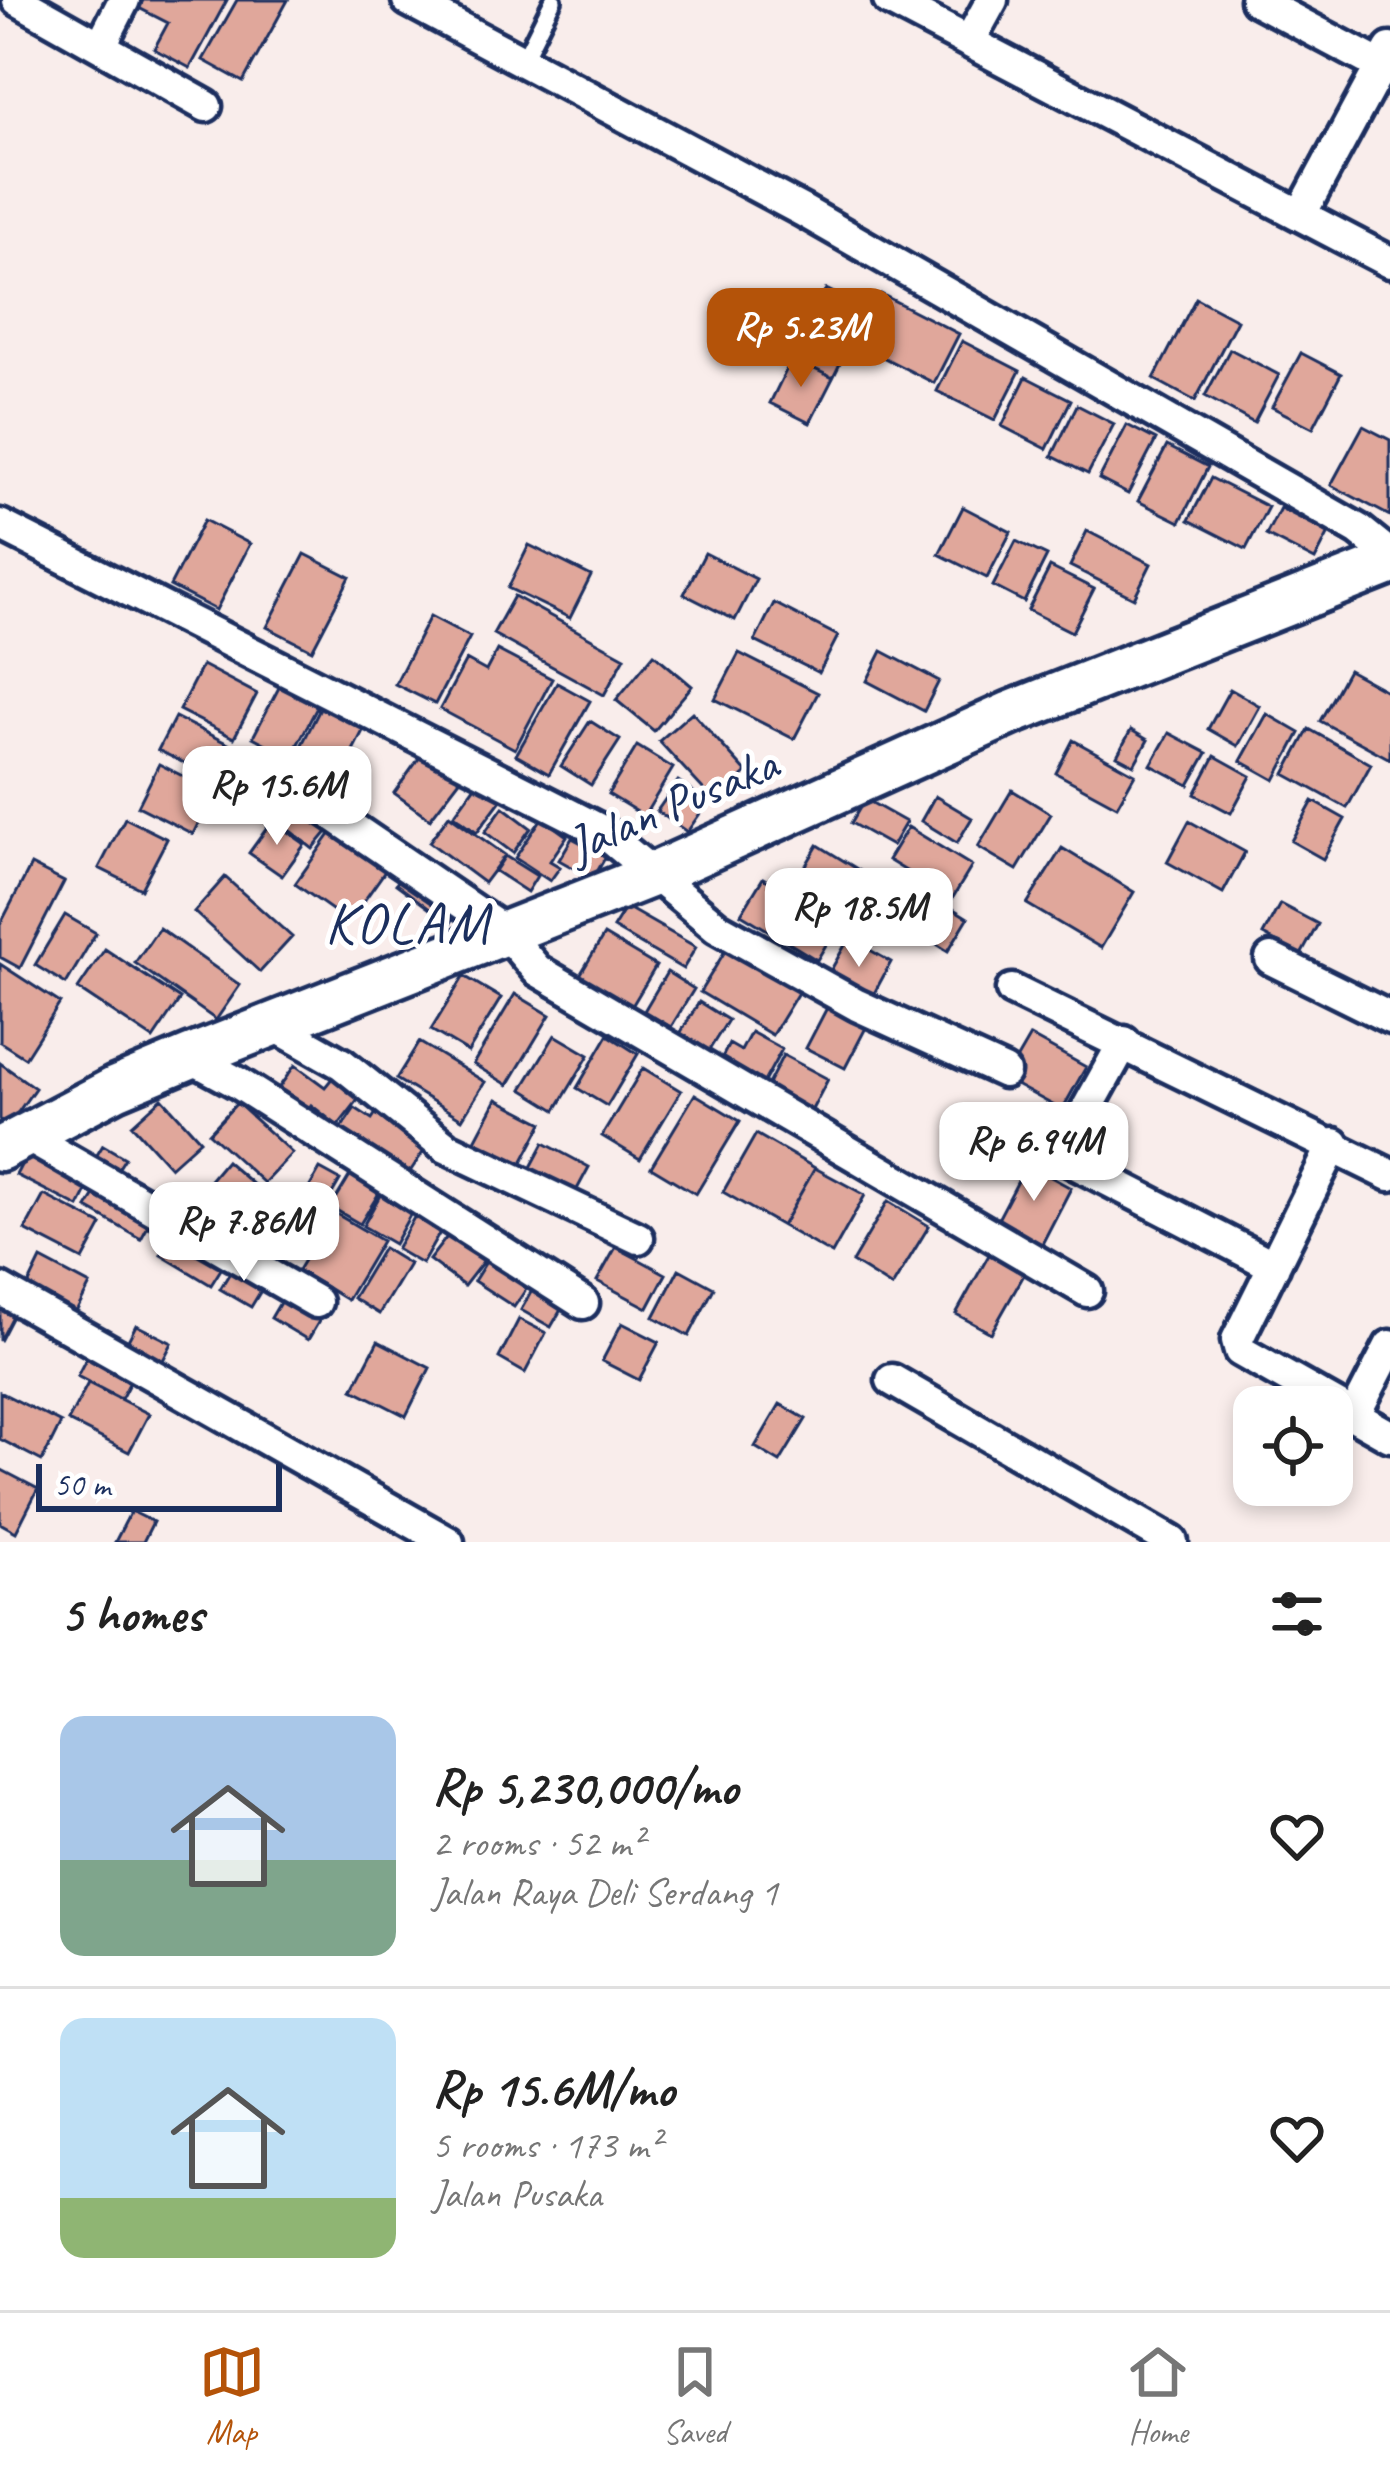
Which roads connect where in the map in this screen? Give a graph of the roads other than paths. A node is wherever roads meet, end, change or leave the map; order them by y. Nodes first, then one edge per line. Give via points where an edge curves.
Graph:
1 (18, 0) edge
2 (124, 0) edge
3 (408, 0) edge
4 (553, 0) edge
5 (889, 0) edge
6 (992, 0) edge
7 (1256, 0) edge
8 (969, 42) junction
9 (101, 45) junction
10 (523, 60) junction
11 (1387, 62) edge
12 (206, 106) dead end
13 (1301, 214) junction
14 (1390, 262) edge
15 (0, 525) edge
16 (1390, 559) edge
17 (326, 809) dead end
18 (652, 874) junction
19 (505, 932) junction
20 (1271, 959) dead end
21 (1012, 990) dead end
22 (1390, 1018) edge
23 (275, 1025) junction
24 (1124, 1042) junction
25 (190, 1057) junction
26 (1004, 1072) dead end
27 (9, 1139) edge
28 (1334, 1144) junction
29 (1390, 1174) edge
30 (638, 1238) dead end
31 (1274, 1266) junction
32 (0, 1289) edge
33 (1087, 1291) dead end
34 (316, 1302) dead end
35 (583, 1303) dead end
36 (1390, 1346) edge
37 (892, 1380) dead end
38 (1354, 1416) junction
39 (1390, 1436) edge
40 (448, 1542) edge
41 (1172, 1542) edge

1 - 9 street
2 - 9 street
3 - 10 street
4 - 10 lane
5 - 8 street
6 - 8 street
7 - 11 street
8 - 13 street
9 - 12 street
10 - 16 street via 1359,530
11 - 13 street
13 - 14 street
15 - 18 street via 602,832
16 - 18 street, Jalan Pusaka via 1011,713
17 - 19 street
18 - 19 street, Jalan Pusaka
18 - 26 street via 717,927 777,961
19 - 23 street, Jalan Pusaka
19 - 33 street via 536,970
20 - 22 street
21 - 24 street
23 - 25 street, Jalan Pusaka
23 - 30 street via 342,1064 446,1147
24 - 28 street
24 - 31 street via 1061,1156
25 - 27 street, Jalan Pusaka
25 - 35 street
27 - 34 street
28 - 29 street
28 - 31 street
31 - 38 street via 1237,1340 1240,1351
32 - 40 street
36 - 38 street
37 - 41 street
38 - 39 street

